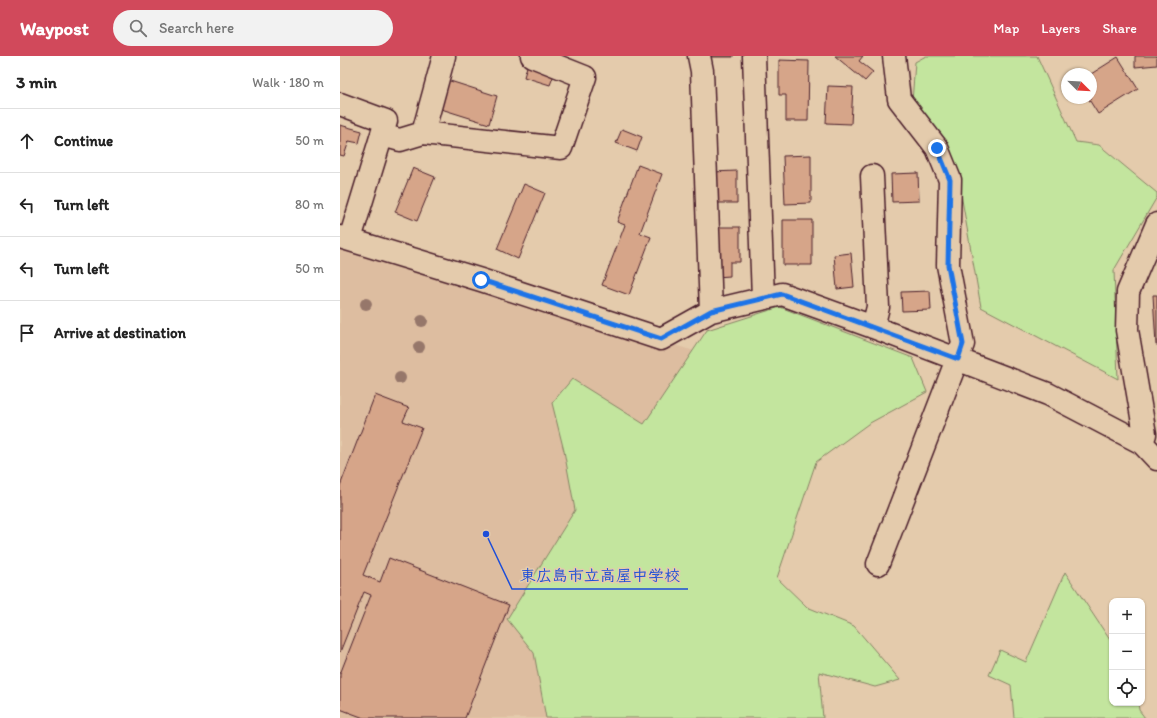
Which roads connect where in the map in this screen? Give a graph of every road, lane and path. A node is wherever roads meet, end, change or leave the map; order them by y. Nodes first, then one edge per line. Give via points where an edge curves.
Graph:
1 (444, 56) edge
2 (532, 56) edge
3 (699, 56) edge
4 (754, 56) edge
5 (894, 56) edge
6 (340, 104) edge
7 (423, 133) junction
8 (382, 135) junction
9 (872, 176) dead end
10 (1157, 224) edge
11 (345, 238) edge
12 (763, 298) junction
13 (711, 311) junction
14 (873, 327) junction
15 (958, 359) junction
16 (1142, 443) junction
17 (1157, 459) edge
18 (878, 564) dead end

1 - 7 street
2 - 7 street via 584,78 561,148
3 - 13 street via 702,72
4 - 12 street
5 - 15 street via 899,99 937,148 950,180 948,265 963,344
6 - 8 street via 386,121
7 - 8 street via 400,140
8 - 11 street
9 - 14 street via 878,307
10 - 16 street via 1128,292 1126,330 1145,434
11 - 13 street via 661,339
12 - 13 street
12 - 14 street via 782,294
14 - 15 street
15 - 16 street via 1048,394
15 - 18 street
16 - 17 street

